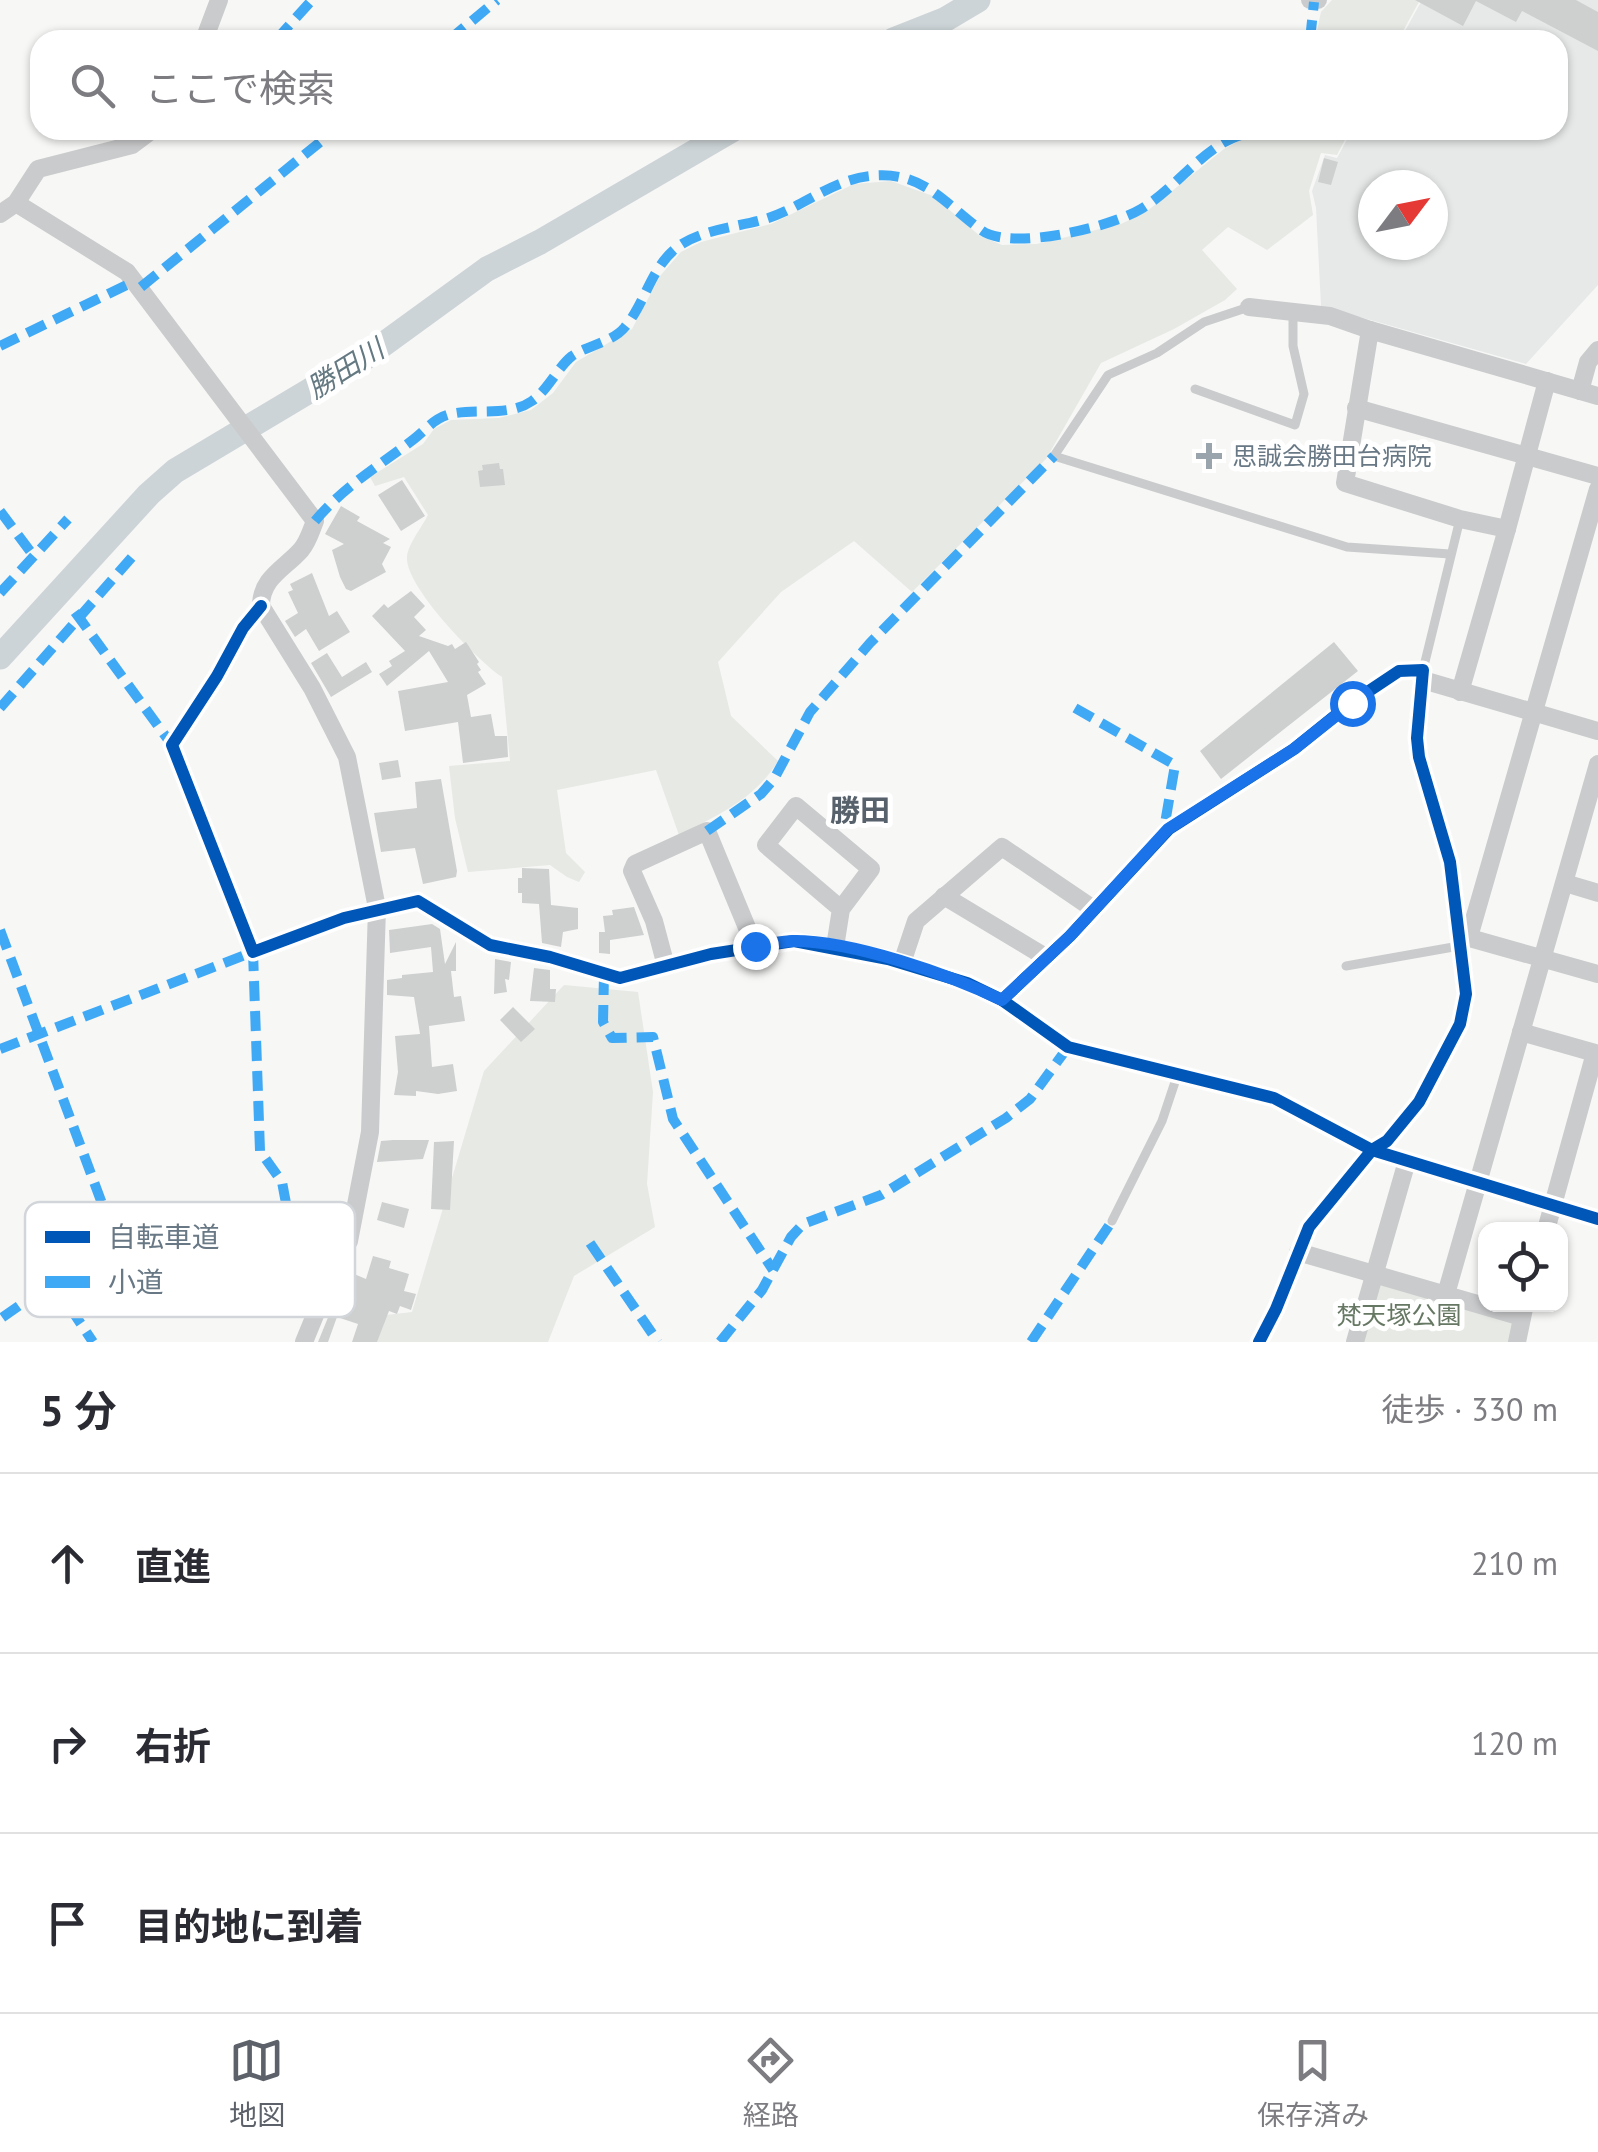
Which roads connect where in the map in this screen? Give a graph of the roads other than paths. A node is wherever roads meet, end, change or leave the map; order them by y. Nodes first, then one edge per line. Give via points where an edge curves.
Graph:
1 (219, 0) edge
2 (208, 30) edge
3 (139, 140) edge
4 (16, 203) junction
5 (0, 214) edge
6 (1249, 307) joint
7 (1294, 310) junction
8 (1370, 330) junction
9 (1598, 350) edge
10 (1547, 382) junction
11 (1195, 389) dead end
12 (1589, 394) edge
13 (1356, 408) junction
14 (1527, 456) junction
15 (1598, 476) edge
16 (1598, 489) edge
17 (1460, 519) junction
18 (1507, 528) junction
19 (1450, 554) junction
20 (261, 606) junction
21 (1423, 675) junction
22 (1460, 692) junction
23 (1533, 712) junction
24 (1598, 731) edge
25 (1598, 764) edge
26 (1564, 883) junction
27 (1598, 893) edge
28 (944, 896) junction
29 (376, 908) junction
30 (841, 909) junction
31 (1095, 910) junction
32 (1462, 939) junction
33 (755, 946) junction
34 (835, 947) junction
35 (1047, 958) junction
36 (1542, 958) junction
37 (902, 964) junction
38 (666, 966) junction
39 (1346, 966) dead end
40 (1598, 974) edge
41 (1002, 1000) junction
42 (1521, 1032) junction
43 (1178, 1073) junction
44 (1372, 1150) junction
45 (1407, 1161) junction
46 (1477, 1182) junction
47 (1553, 1205) junction
48 (355, 1206) edge
49 (1598, 1219) edge
50 (1112, 1222) dead end
51 (1548, 1222) edge
52 (1298, 1252) junction
53 (1374, 1274) junction
54 (1446, 1294) junction
55 (1478, 1301) edge
56 (1523, 1312) edge
57 (314, 1317) edge
58 (304, 1342) edge
59 (1259, 1342) edge
60 (1355, 1342) edge
61 (1517, 1342) edge

1 - 2 street
3 - 4 street via 38,169
4 - 5 street
4 - 20 street via 127,272 315,521 305,546 268,579
6 - 7 street
6 - 19 lane via 1204,322 1108,375 1054,456 1347,547
7 - 8 street
7 - 11 lane via 1293,346 1304,394 1295,425
8 - 10 street
8 - 13 street
9 - 12 street via 1588,362
10 - 12 street
10 - 14 street
13 - 14 street
13 - 17 street via 1345,483
14 - 15 street
14 - 18 street
16 - 23 street
17 - 18 street
17 - 19 lane
18 - 22 street
19 - 21 lane
20 - 29 street via 347,757
20 - 29 street via 172,745 253,952
21 - 22 street
21 - 31 street via 1399,672 1168,829
21 - 32 street via 1419,757 1450,862
22 - 23 street
23 - 24 street
23 - 32 street
25 - 26 street
26 - 27 street
26 - 36 street
28 - 31 street via 1002,846
28 - 35 street
28 - 37 street via 916,920
29 - 38 street via 418,900 490,946 604,975 620,978
29 - 48 street via 370,1132
30 - 30 street via 871,869 796,806 766,845
30 - 34 street
31 - 35 street
32 - 36 street
32 - 39 lane
32 - 44 street via 1466,994 1460,1024 1419,1102
33 - 34 street via 794,941
33 - 38 street
33 - 38 street via 707,831 632,871
34 - 37 street
35 - 41 street
36 - 40 street
36 - 42 street
37 - 41 street
41 - 43 street via 1068,1047
42 - 46 street
42 - 47 street via 1594,1053
43 - 44 street via 1274,1098
43 - 50 lane
44 - 45 street
44 - 52 street via 1309,1228
45 - 46 street
45 - 53 street
46 - 47 street
46 - 54 street
47 - 49 street
47 - 51 street
52 - 53 street
52 - 59 street
53 - 54 street
53 - 60 street
54 - 55 street
56 - 61 street
57 - 58 street

